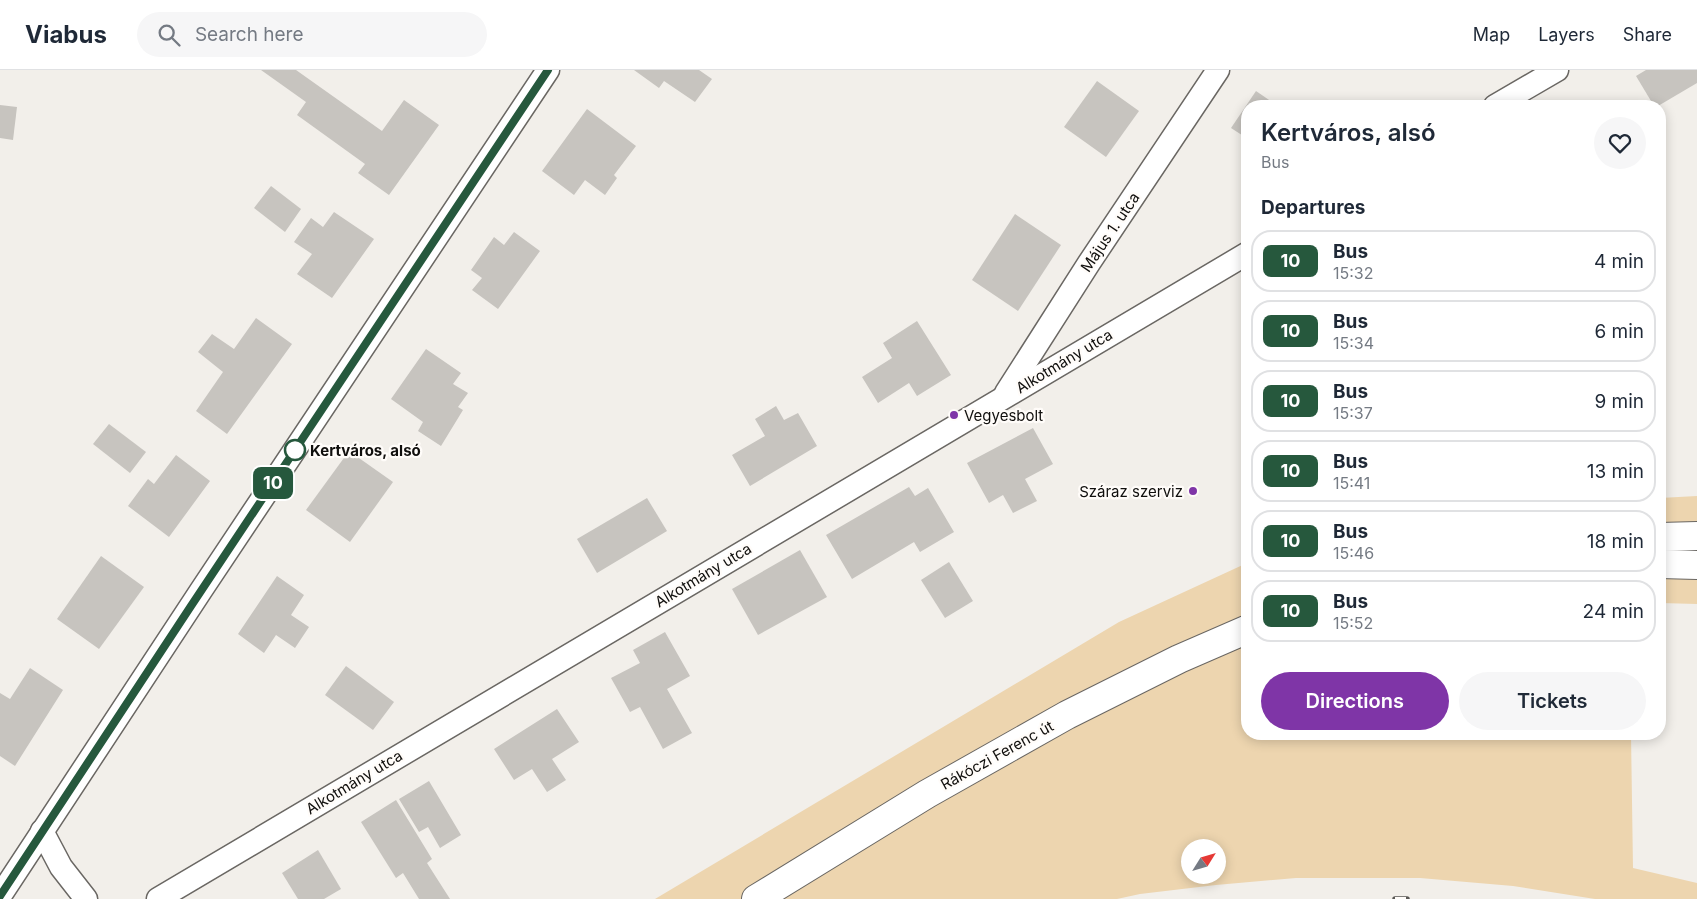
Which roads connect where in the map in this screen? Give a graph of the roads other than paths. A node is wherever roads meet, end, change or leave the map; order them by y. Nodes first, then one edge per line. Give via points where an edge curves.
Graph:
1 (548, 70) edge
2 (1218, 70) edge
3 (1557, 70) edge
4 (1505, 100) edge
5 (1241, 256) edge
6 (1004, 397) junction
7 (1697, 536) edge
8 (1666, 537) edge
9 (1666, 564) edge
10 (1697, 565) edge
11 (1241, 632) edge
12 (42, 831) junction
13 (0, 896) edge
14 (86, 899) edge
15 (158, 899) edge
16 (756, 899) edge

1 - 12 street
2 - 6 street, Május 1. utca
3 - 4 street
5 - 6 street, Alkotmány utca
6 - 15 street, Alkotmány utca
7 - 8 main road
9 - 10 main road
11 - 16 main road, Rákóczi Ferenc út via 1067,715 927,794
12 - 13 street
12 - 14 street via 61,866

